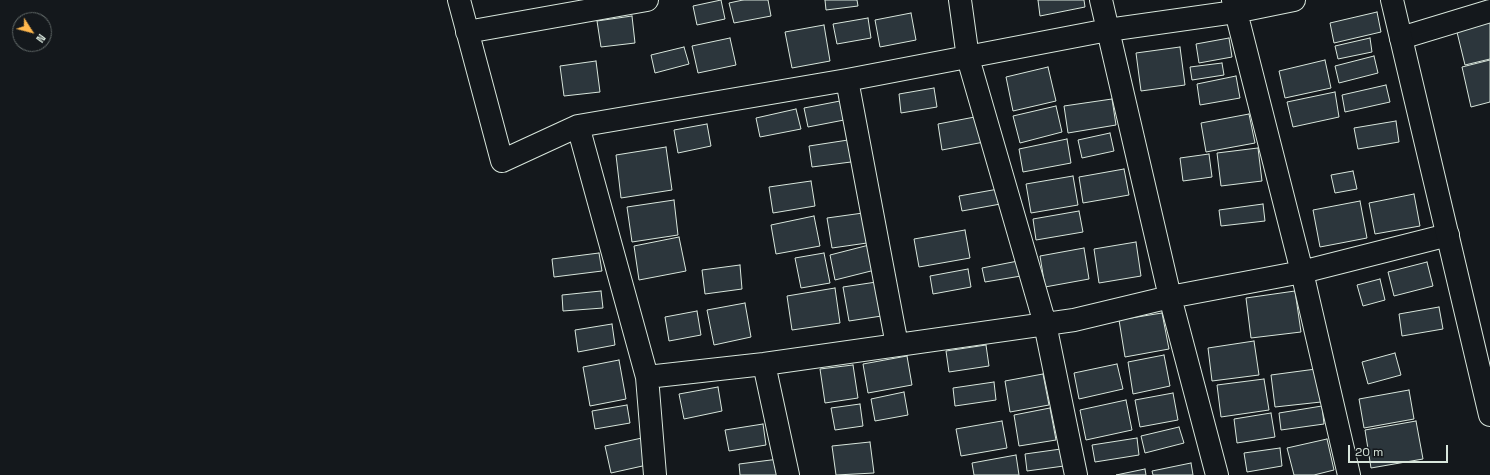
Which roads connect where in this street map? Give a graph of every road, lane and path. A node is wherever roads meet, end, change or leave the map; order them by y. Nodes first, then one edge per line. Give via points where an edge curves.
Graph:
1 (459, 0) edge
2 (647, 0) edge
3 (960, 0) edge
4 (1101, 0) edge
5 (1294, 0) edge
6 (1392, 0) edge
7 (1234, 6) edge
8 (1490, 10) edge
9 (1108, 30) junction
10 (467, 32) junction
11 (1401, 38) junction
12 (968, 58) junction
13 (847, 80) junction
14 (578, 126) junction
15 (1448, 235) junction
16 (1302, 272) junction
17 (1170, 297) junction
18 (1044, 324) junction
19 (897, 345) junction
20 (764, 364) junction
21 (647, 377) junction
22 (1490, 415) edge
23 (655, 475) edge
24 (788, 475) edge
25 (1076, 475) edge
26 (1217, 475) edge
27 (1349, 475) edge

1 - 10 street
2 - 10 street
3 - 12 street
4 - 9 street
5 - 7 street
6 - 11 street
7 - 9 street
7 - 16 street
8 - 11 street
9 - 12 street
9 - 17 street
10 - 14 street via 502,161
11 - 15 street
12 - 13 street
12 - 18 street
13 - 14 street
13 - 19 street
14 - 21 street
15 - 16 street
15 - 22 street
16 - 17 street
16 - 27 street
17 - 18 street via 1074,320
17 - 26 street
18 - 19 street
18 - 25 street
19 - 20 street
20 - 21 street
20 - 24 street
21 - 23 street

